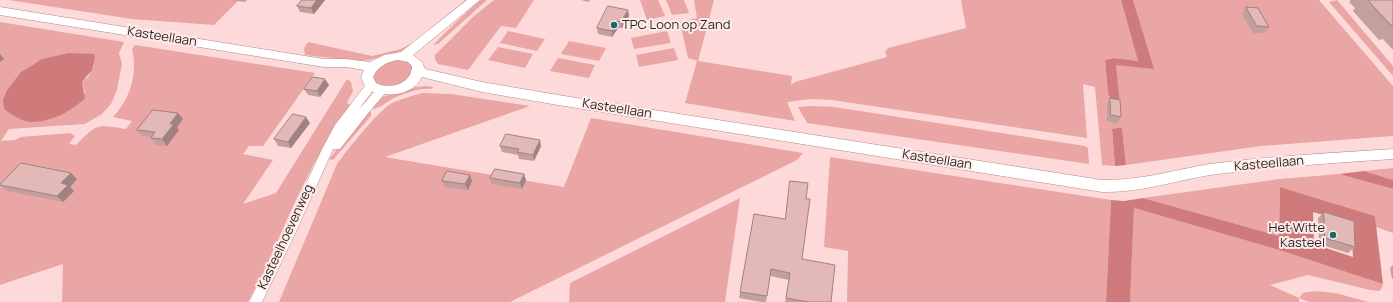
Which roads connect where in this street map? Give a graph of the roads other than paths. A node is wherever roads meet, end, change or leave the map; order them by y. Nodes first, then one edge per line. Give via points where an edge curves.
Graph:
1 (474, 0) edge
2 (0, 12) edge
3 (412, 68) junction
4 (373, 79) junction
5 (1393, 154) edge
6 (254, 302) edge

1 - 3 street via 456,16
2 - 4 street, Kasteellaan via 324,63
3 - 4 street, Kasteellaan via 386,59
3 - 4 street via 401,88 391,91
3 - 5 street, Kasteellaan via 438,84 482,87 1091,185 1140,185 1208,170
4 - 6 street, Kasteelhoevenweg via 348,128 316,172 288,236

